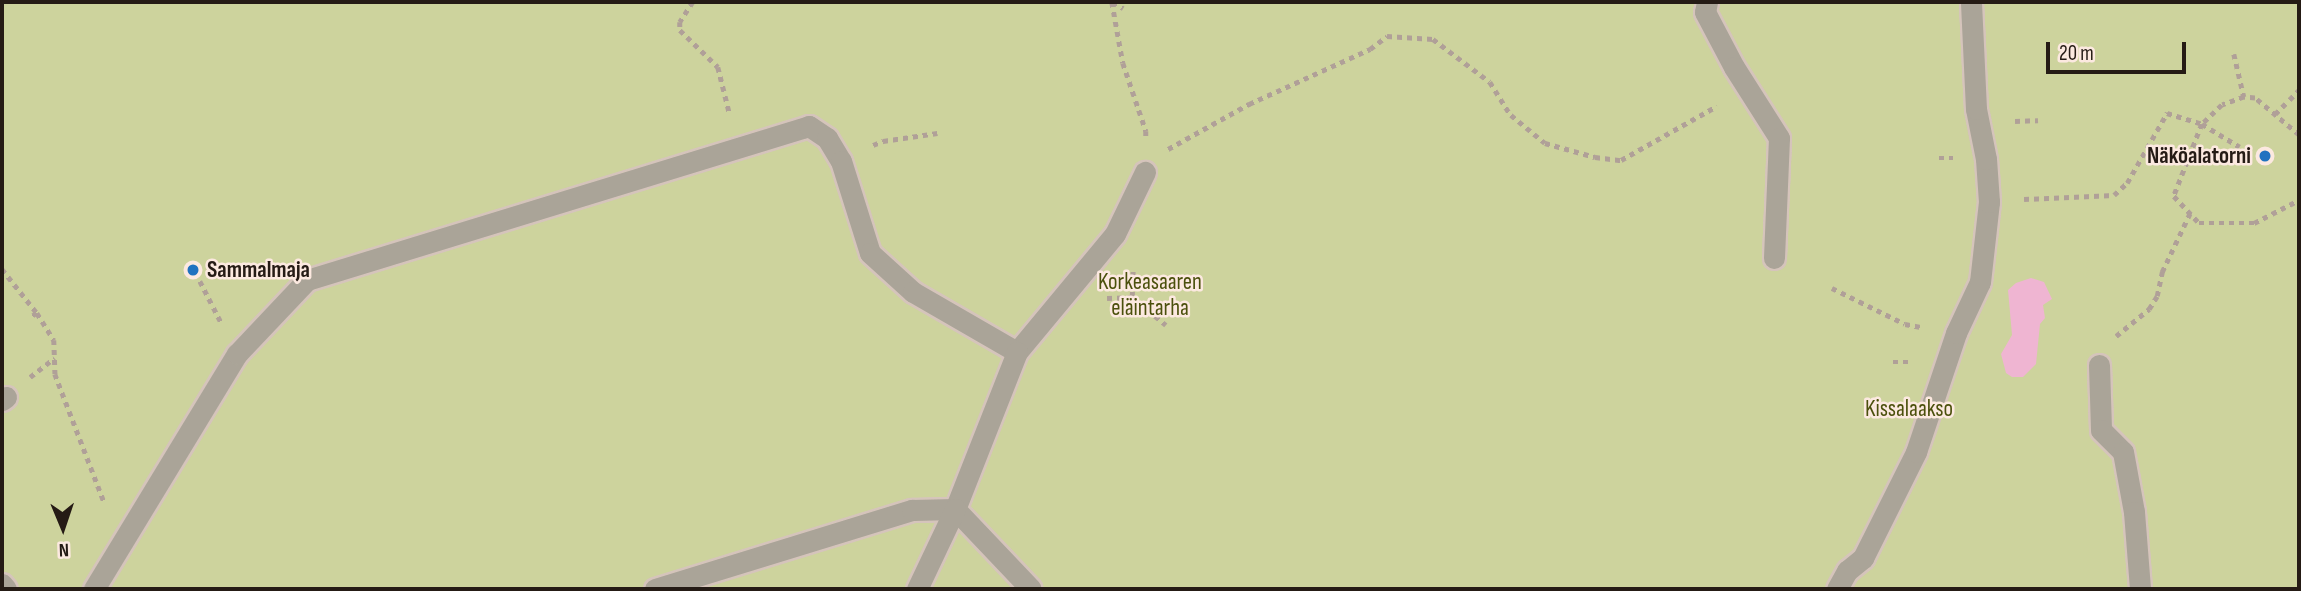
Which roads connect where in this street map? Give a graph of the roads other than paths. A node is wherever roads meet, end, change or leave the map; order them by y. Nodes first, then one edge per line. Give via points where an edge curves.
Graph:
1 (1707, 2) edge
2 (1971, 2) edge
3 (1144, 172) road end
4 (1773, 258) dead end
5 (1017, 352) junction
6 (2099, 365) road end
7 (955, 509) junction
8 (2, 584) edge
9 (6, 589) edge
10 (93, 589) edge
11 (656, 589) edge
12 (917, 589) edge
13 (1031, 589) edge
14 (1837, 589) edge
15 (2140, 589) edge

1 - 4 lane via 1705,12 1779,138
2 - 14 lane via 1976,109 1986,159 1989,224 1980,282 1956,333 1916,452 1863,558 1847,571
3 - 5 lane via 1115,234
5 - 7 lane
5 - 10 lane via 913,292 870,253 841,161 827,138 809,126 307,280 237,354
6 - 15 lane via 2101,430 2123,452 2134,512
7 - 11 lane via 912,510
7 - 12 lane
7 - 13 lane
8 - 9 lane

